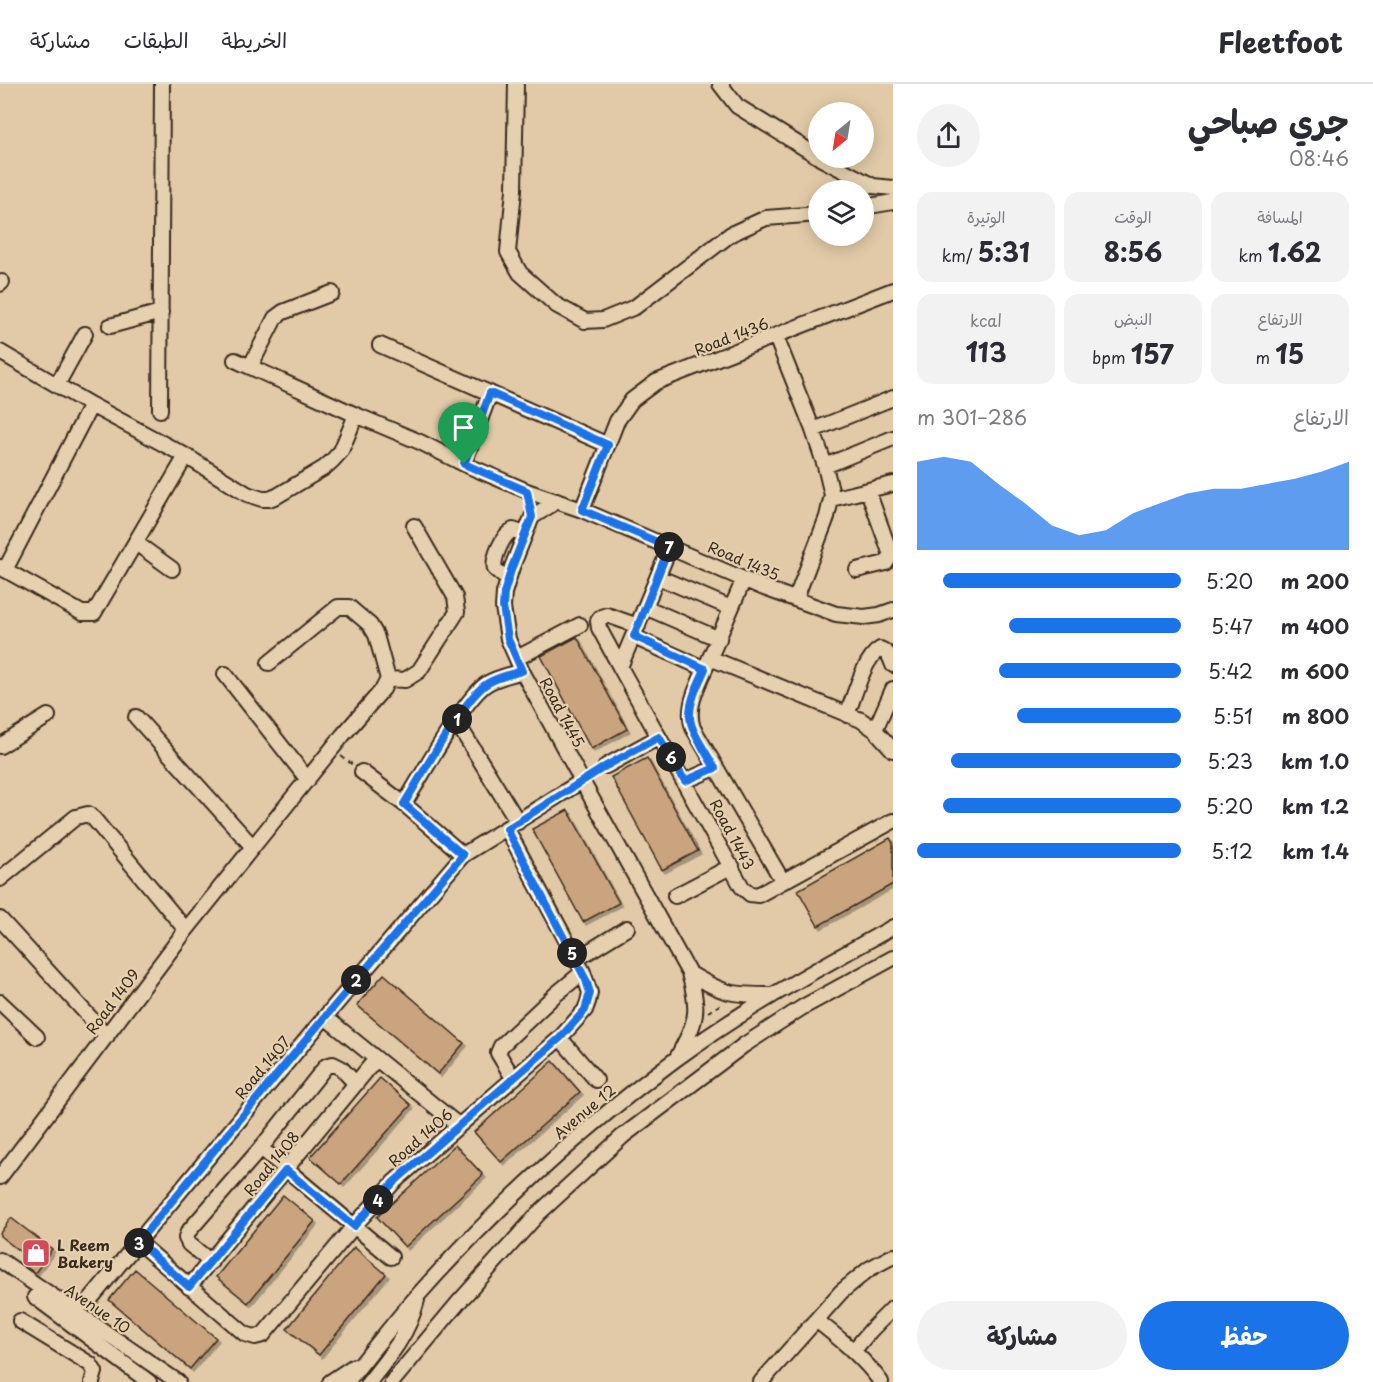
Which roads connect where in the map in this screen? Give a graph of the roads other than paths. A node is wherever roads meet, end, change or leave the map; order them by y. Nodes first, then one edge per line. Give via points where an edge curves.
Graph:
1 (162, 84) edge
2 (516, 84) edge
3 (720, 84) edge
4 (808, 150) edge
5 (840, 168) edge
6 (893, 188) edge
7 (893, 202) edge
8 (874, 205) edge
9 (808, 215) edge
10 (893, 290) edge
11 (332, 293) dead end
12 (160, 312) junction
13 (111, 326) dead end
14 (85, 334) dead end
15 (776, 337) junction
16 (380, 345) dead end
17 (1, 356) edge
18 (235, 360) dead end
19 (250, 367) junction
20 (57, 385) junction
21 (490, 393) junction
22 (893, 398) edge
23 (91, 405) junction
24 (160, 410) dead end
25 (356, 415) junction
26 (813, 430) junction
27 (893, 438) edge
28 (608, 445) junction
29 (186, 456) junction
30 (464, 464) junction
31 (825, 466) junction
32 (893, 483) edge
33 (527, 491) junction
34 (868, 491) junction
35 (831, 499) junction
36 (557, 501) junction
37 (582, 510) junction
38 (532, 517) junction
39 (414, 526) dead end
40 (136, 543) junction
41 (669, 547) junction
42 (3, 569) edge
43 (172, 569) dead end
44 (858, 570) dead end
45 (658, 577) junction
46 (744, 579) junction
47 (796, 598) junction
48 (645, 607) junction
49 (731, 608) junction
50 (893, 610) edge
51 (580, 625) dead end
52 (636, 631) junction
53 (719, 639) junction
54 (269, 663) dead end
55 (707, 663) junction
56 (519, 664) junction
57 (893, 664) edge
58 (620, 667) junction
59 (225, 674) dead end
60 (388, 679) junction
61 (893, 689) edge
62 (847, 714) junction
63 (48, 716) dead end
64 (136, 717) dead end
65 (456, 721) junction
66 (875, 730) junction
67 (659, 737) junction
68 (0, 746) edge
69 (893, 750) edge
70 (606, 766) dead end
71 (715, 768) junction
72 (362, 772) road end
73 (308, 780) junction
74 (582, 781) junction
75 (685, 781) junction
76 (404, 804) junction
77 (893, 821) edge
78 (512, 825) junction
79 (253, 847) junction
80 (463, 855) junction
81 (732, 866) junction
82 (0, 879) edge
83 (782, 880) junction
84 (675, 896) dead end
85 (0, 919) edge
86 (893, 927) edge
87 (627, 928) dead end
88 (186, 930) junction
89 (893, 957) edge
90 (575, 960) junction
91 (583, 972) junction
92 (689, 973) junction
93 (771, 995) junction
94 (0, 1002) edge
95 (325, 1017) junction
96 (107, 1036) junction
97 (37, 1037) dead end
98 (560, 1038) junction
99 (678, 1058) junction
100 (376, 1059) junction
101 (513, 1078) junction
102 (596, 1080) dead end
103 (356, 1084) junction
104 (458, 1125) junction
105 (261, 1148) junction
106 (286, 1170) junction
107 (0, 1178) edge
108 (354, 1226) junction
109 (138, 1242) junction
110 (893, 1256) edge
111 (391, 1257) dead end
112 (0, 1260) edge
113 (211, 1262) junction
114 (0, 1270) edge
115 (189, 1287) junction
116 (418, 1295) junction
117 (88, 1302) junction
118 (65, 1307) junction
119 (893, 1308) edge
120 (816, 1320) junction
121 (20, 1321) dead end
122 (103, 1333) junction
123 (854, 1350) junction
124 (366, 1358) junction
125 (92, 1382) edge
126 (149, 1382) edge
127 (178, 1382) edge
128 (330, 1382) edge
129 (347, 1382) edge
130 (369, 1382) edge
131 (392, 1382) edge
132 (761, 1382) edge
133 (881, 1382) edge

1 - 12 street
2 - 9 street via 514,190 508,252 520,273 556,304 585,321 603,320 635,307 731,234 766,218
3 - 4 street via 737,106
5 - 6 street via 873,186
7 - 8 street
10 - 15 street, Road 1436
11 - 19 street via 275,318
12 - 13 street
12 - 24 street
14 - 20 street
15 - 26 street
15 - 28 street, Road 1436 via 656,382 632,400 617,421
16 - 21 street
17 - 20 street
18 - 19 street, Road 1435
19 - 25 street, Road 1435
20 - 23 street
21 - 28 street
21 - 30 street
22 - 26 street
23 - 29 street
23 - 42 street
25 - 29 street via 341,451 324,468 269,499 247,494
25 - 30 street, Road 1435
26 - 31 street
27 - 31 street
28 - 37 street, Road 1436
29 - 40 street
30 - 33 street, Road 1435
31 - 35 street
32 - 34 street
33 - 36 street, Road 1435
33 - 38 street
34 - 35 street
34 - 44 street via 891,555 886,563
35 - 47 street
36 - 37 street, Road 1435
36 - 38 street
37 - 41 street, Road 1435
38 - 56 street, Road 1445 via 508,580 503,607 508,639
39 - 60 street via 454,597 457,612 419,671 405,680
40 - 42 street via 97,610 90,614
40 - 43 street
41 - 45 street
41 - 46 street, Road 1435
45 - 48 street
45 - 49 street
46 - 47 street, Road 1435
46 - 49 street
47 - 50 street, Road 1435 via 836,614 879,615
48 - 52 street
48 - 53 street
49 - 53 street
51 - 56 street
52 - 55 street
52 - 58 street
52 - 58 street, Road 1443 via 607,615 598,621
53 - 55 street
54 - 60 street via 338,607 349,607 362,616 376,635
55 - 62 street
55 - 71 street via 689,717
56 - 65 street via 488,682
56 - 74 street, Road 1445
57 - 62 street via 885,651 874,652
58 - 67 street, Road 1443
59 - 73 street
60 - 73 street, Road 1409
61 - 66 street
62 - 66 street
63 - 68 street
64 - 79 street
65 - 76 street
65 - 78 street
66 - 69 street
67 - 70 street
67 - 75 street, Road 1443
71 - 75 street
71 - 83 street
72 - 76 street
73 - 79 street, Road 1409
74 - 78 street, Road 1407
74 - 92 street, Road 1445
75 - 81 street, Road 1443
76 - 80 street
77 - 83 street, Road 1443
78 - 80 street, Road 1407
78 - 90 street, Road 1406
79 - 88 street, Road 1409
80 - 95 street, Road 1407
81 - 83 street, Road 1443 via 750,894 758,895
81 - 84 street
82 - 88 street via 76,817 88,814
85 - 96 street
86 - 93 street, Avenue 12
87 - 90 street
88 - 96 street, Road 1409
89 - 131 street via 744,1045 623,1136 539,1212
90 - 91 street, Road 1406
91 - 98 street, Road 1406 via 590,993 588,1002
91 - 101 street via 501,1046 498,1053
92 - 93 street via 715,988 736,994
92 - 99 street, Road 1445 via 696,996 695,1020
93 - 99 street, Avenue 12
94 - 97 street
95 - 100 street
95 - 109 street, Road 1407
96 - 107 street, Road 1409
98 - 101 street, Road 1406
98 - 102 street
99 - 116 street, Avenue 12 via 527,1183
100 - 103 street, Road 1408
100 - 104 street
101 - 104 street, Road 1406
103 - 105 street via 341,1068 326,1066
103 - 106 street, Road 1408
104 - 108 street, Road 1406 via 394,1182
105 - 106 street
105 - 113 street via 188,1232 189,1244
106 - 108 street
106 - 113 street, Road 1408
108 - 111 street
108 - 115 street, Road 1406 via 262,1335 245,1334
109 - 115 street, Road 1406
109 - 117 street, Road 1407
110 - 120 street via 841,1292
112 - 118 street, Avenue 10
113 - 115 street, Road 1408
114 - 126 street, Avenue 10
116 - 124 street, Avenue 12
116 - 130 street via 401,1342
117 - 118 street
117 - 122 street via 93,1320
118 - 122 street, Avenue 10
119 - 123 street
120 - 123 street
120 - 132 street
121 - 125 street via 90,1364 95,1372
122 - 127 street, Avenue 10
123 - 133 street
124 - 128 street
124 - 129 street, Avenue 12

